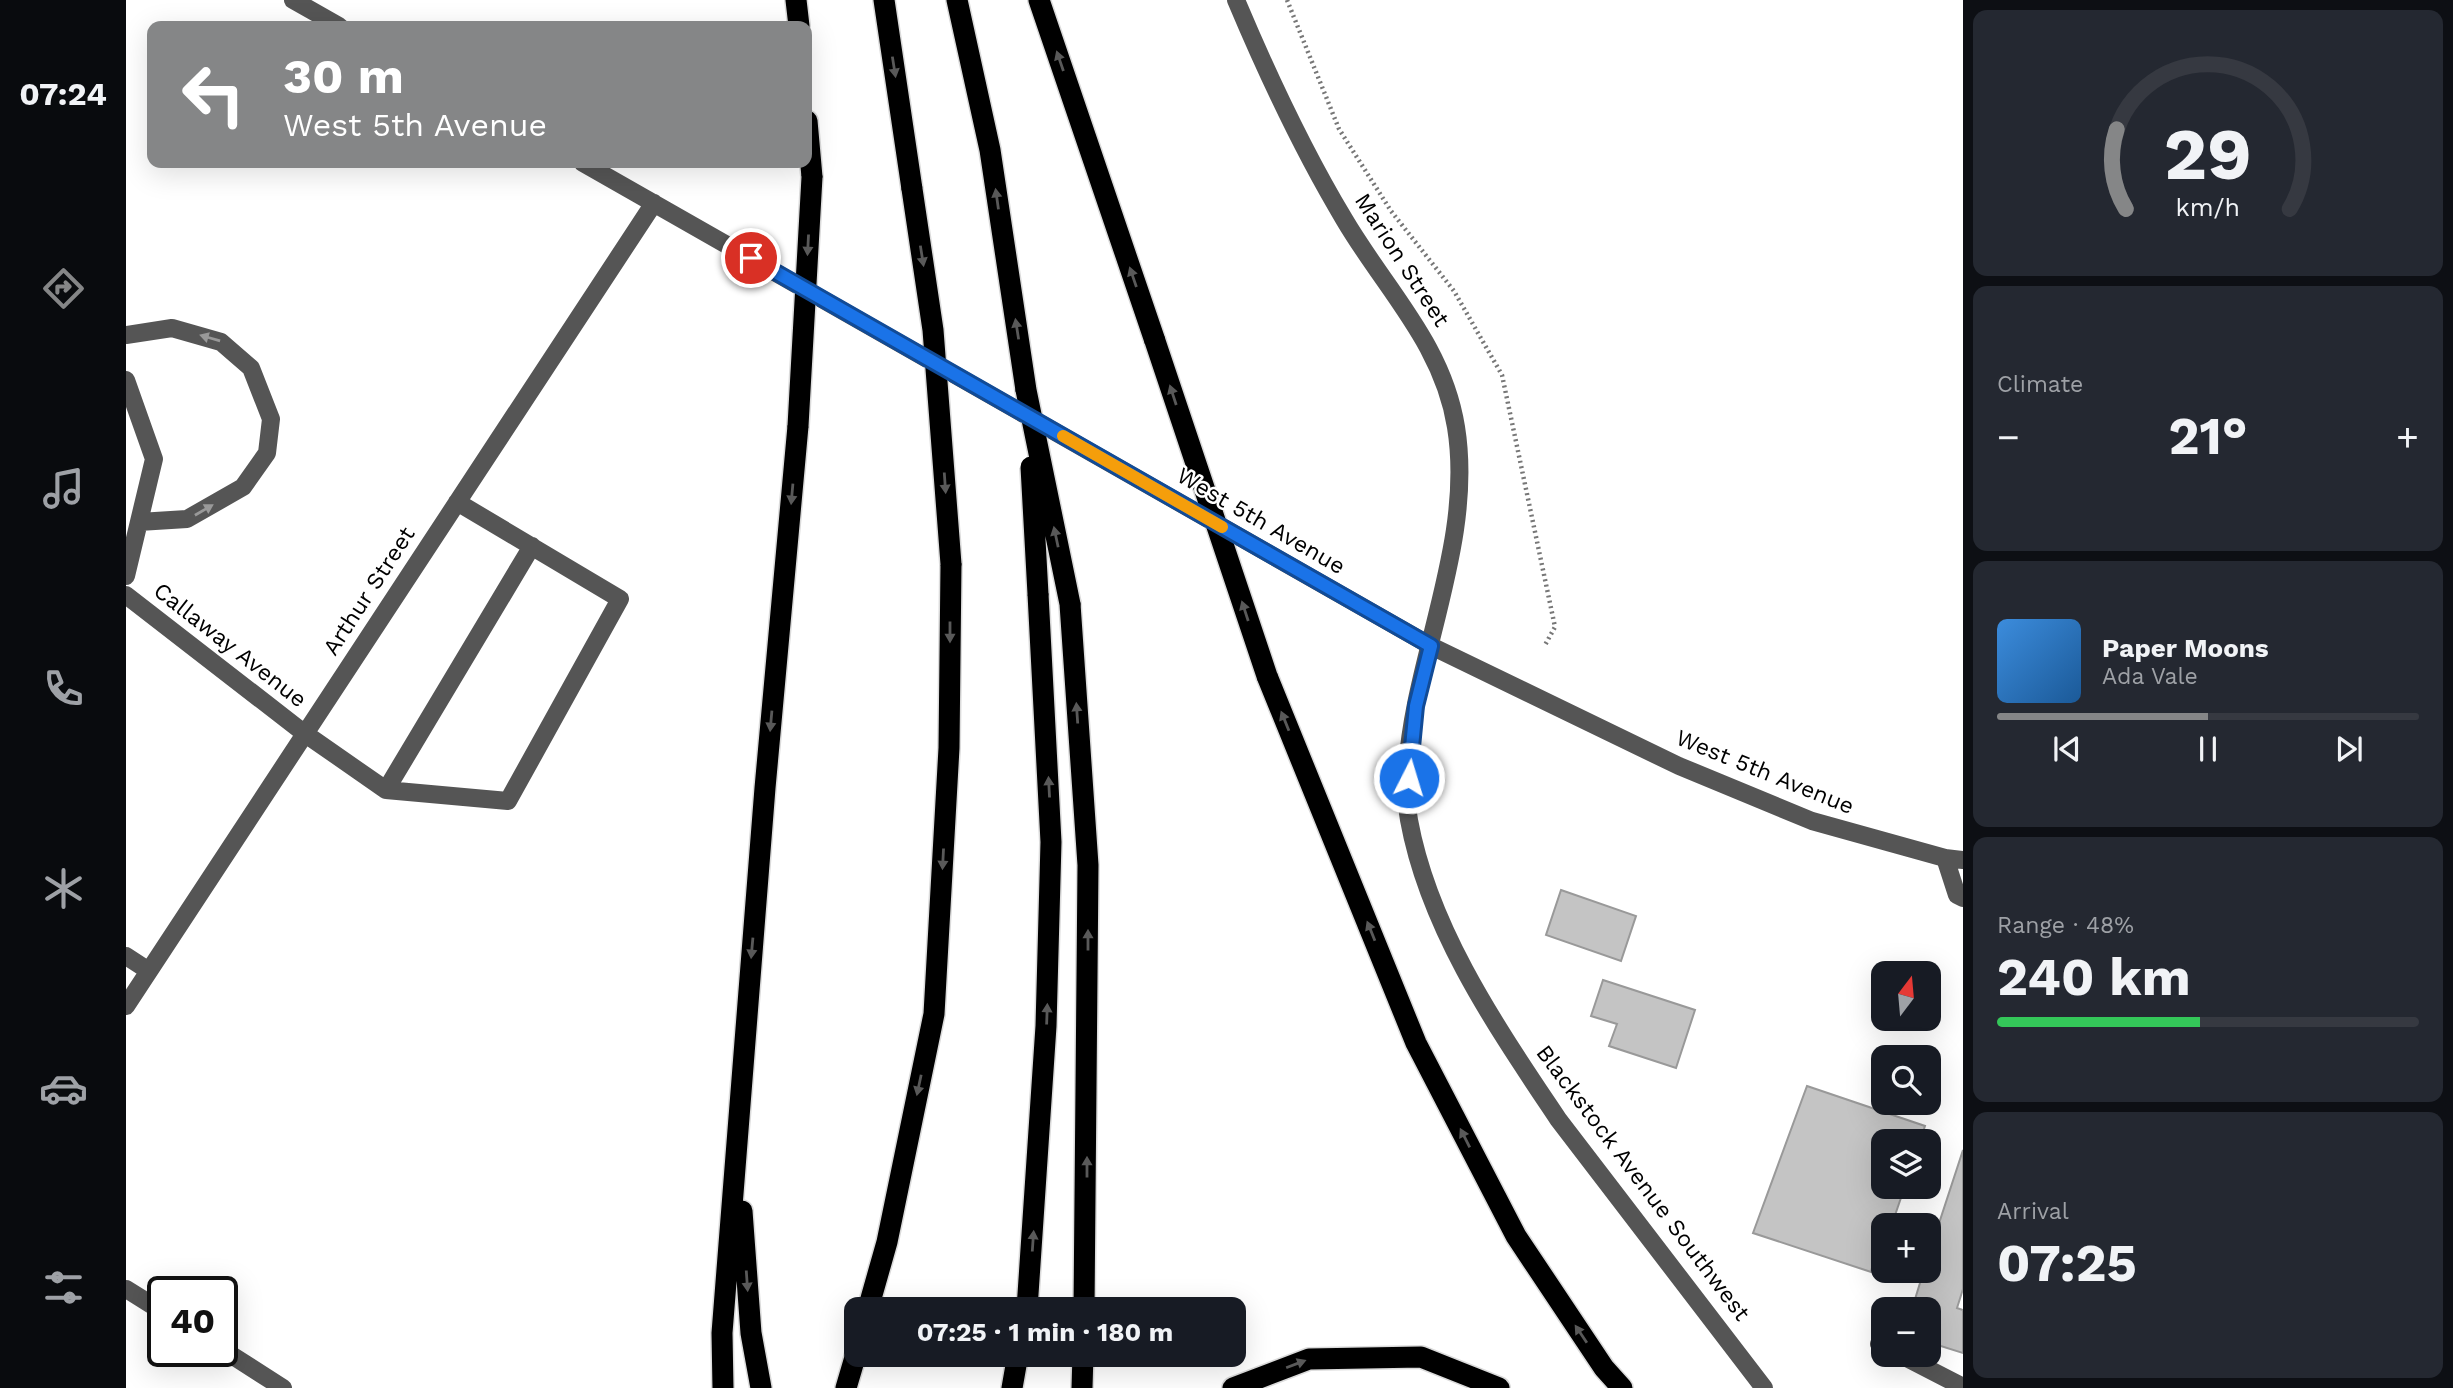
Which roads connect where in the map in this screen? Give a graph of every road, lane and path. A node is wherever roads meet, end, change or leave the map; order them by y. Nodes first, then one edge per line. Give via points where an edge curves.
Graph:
1 (293, 0) edge
2 (796, 0) edge
3 (884, 0) edge
4 (957, 0) edge
5 (1039, 0) edge
6 (1236, 0) edge
7 (330, 21) edge
8 (798, 21) edge
9 (592, 168) edge
10 (810, 168) edge
11 (654, 203) junction
12 (126, 335) edge
13 (126, 380) edge
14 (1026, 390) junction
15 (457, 502) junction
16 (139, 522) junction
17 (532, 547) junction
18 (126, 576) edge
19 (126, 595) edge
20 (1431, 646) junction
21 (304, 733) junction
22 (386, 790) junction
23 (1954, 859) edge
24 (1963, 898) edge
25 (126, 956) edge
26 (149, 971) junction
27 (126, 1006) edge
28 (737, 1139) junction
29 (126, 1289) edge
30 (871, 1297) edge
31 (1028, 1297) edge
32 (1084, 1297) edge
33 (147, 1302) edge
34 (238, 1359) edge
35 (852, 1367) edge
36 (1016, 1367) edge
37 (1083, 1367) edge
38 (1924, 1367) edge
39 (1963, 1387) edge
40 (283, 1388) edge
41 (723, 1388) edge
42 (761, 1388) edge
43 (846, 1388) edge
44 (1012, 1388) edge
45 (1082, 1388) edge
46 (1233, 1388) edge
47 (1499, 1388) edge
48 (1622, 1388) edge
49 (1764, 1388) edge

1 - 7 street
2 - 8 highway
3 -> 30 highway, bridge via 933,330 951,564 949,748 934,1014
14 -> 4 highway via 990,150
48 -> 5 highway, bridge via 1516,1236 1416,1043 1267,676
6 - 20 street, Marion Street via 1311,161 1378,272 1420,328 1442,375 1456,424 1461,474
9 - 11 street, West 5th Avenue
10 -> 28 highway, bridge via 798,426
11 - 15 street, Arthur Street
11 - 20 street, West 5th Avenue
16 -> 12 street via 187,519 243,487 267,453 271,419 251,368 221,342 172,328
13 - 16 street via 155,459
31 -> 14 highway, bridge via 1045,1039 1051,842
32 -> 14 highway, bridge via 1088,865 1070,604
15 - 17 street
15 - 21 street, Arthur Street
16 - 18 street
17 - 22 street
17 - 22 street via 620,599 508,802
19 - 21 street, Callaway Avenue
20 - 23 street, West 5th Avenue via 1679,766 1812,821
20 - 49 street, Blackstock Avenue Southwest via 1416,706 1409,818 1450,940 1558,1119
21 - 22 street, Callaway Avenue
21 - 26 street, Arthur Street
23 - 24 street, West 5th Avenue via 1957,895
25 - 26 street
26 - 27 street, Arthur Street
28 - 41 highway via 722,1333
28 -> 42 highway via 751,1333
29 - 33 street
34 - 40 street
35 - 43 highway
36 - 44 highway
37 - 45 highway
38 - 39 street
46 -> 47 highway via 1309,1359 1421,1357

